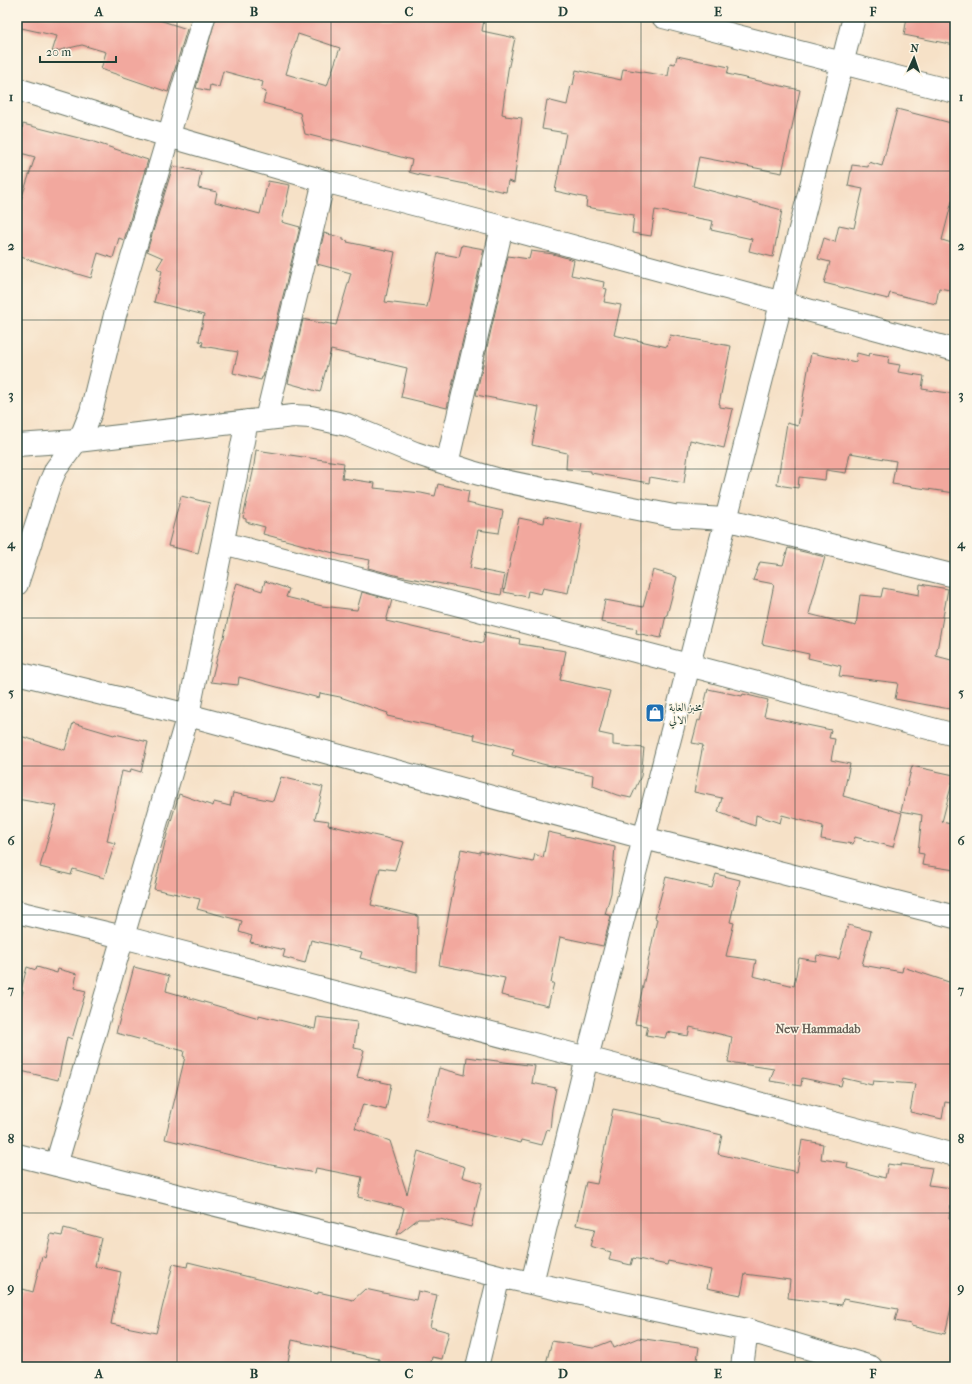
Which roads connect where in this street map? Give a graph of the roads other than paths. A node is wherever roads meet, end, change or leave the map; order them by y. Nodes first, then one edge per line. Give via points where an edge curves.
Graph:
1 (204, 17) edge
2 (663, 17) edge
3 (854, 17) edge
4 (843, 63) junction
5 (17, 89) edge
6 (955, 92) edge
7 (168, 136) junction
8 (324, 181) junction
9 (502, 227) junction
10 (781, 304) junction
11 (955, 350) edge
12 (256, 420) junction
13 (77, 441) junction
14 (17, 445) edge
15 (447, 464) junction
16 (725, 519) junction
17 (223, 543) junction
18 (955, 576) edge
19 (17, 584) edge
20 (689, 665) junction
21 (17, 673) edge
22 (188, 715) junction
23 (955, 735) edge
24 (644, 838) junction
25 (17, 912) edge
26 (955, 917) edge
27 (123, 937) junction
28 (587, 1058) junction
29 (17, 1155) edge
30 (955, 1155) edge
31 (56, 1165) junction
32 (499, 1276) junction
33 (532, 1283) junction
34 (747, 1330) junction
35 (477, 1367) edge
36 (742, 1367) edge
37 (871, 1367) edge

1 - 7 street
2 - 4 street
3 - 4 street
4 - 6 street
4 - 10 street
5 - 7 street
7 - 8 street
7 - 13 street via 115,315 91,412
8 - 9 street
8 - 12 street
9 - 10 street
9 - 15 street
10 - 11 street
10 - 16 street
12 - 13 street
12 - 15 street via 293,416 333,421
12 - 17 street
13 - 14 street
13 - 19 street via 59,464 52,480
15 - 16 street via 500,480 628,507 674,516
16 - 18 street
16 - 20 street
17 - 20 street
17 - 22 street
20 - 23 street
20 - 24 street
21 - 22 street
22 - 24 street
22 - 27 street
24 - 26 street
24 - 28 street
25 - 27 street
27 - 28 street
27 - 31 street
28 - 30 street
28 - 33 street
29 - 31 street
31 - 32 street
32 - 33 street
32 - 35 street
33 - 34 street
34 - 36 street
34 - 37 street

